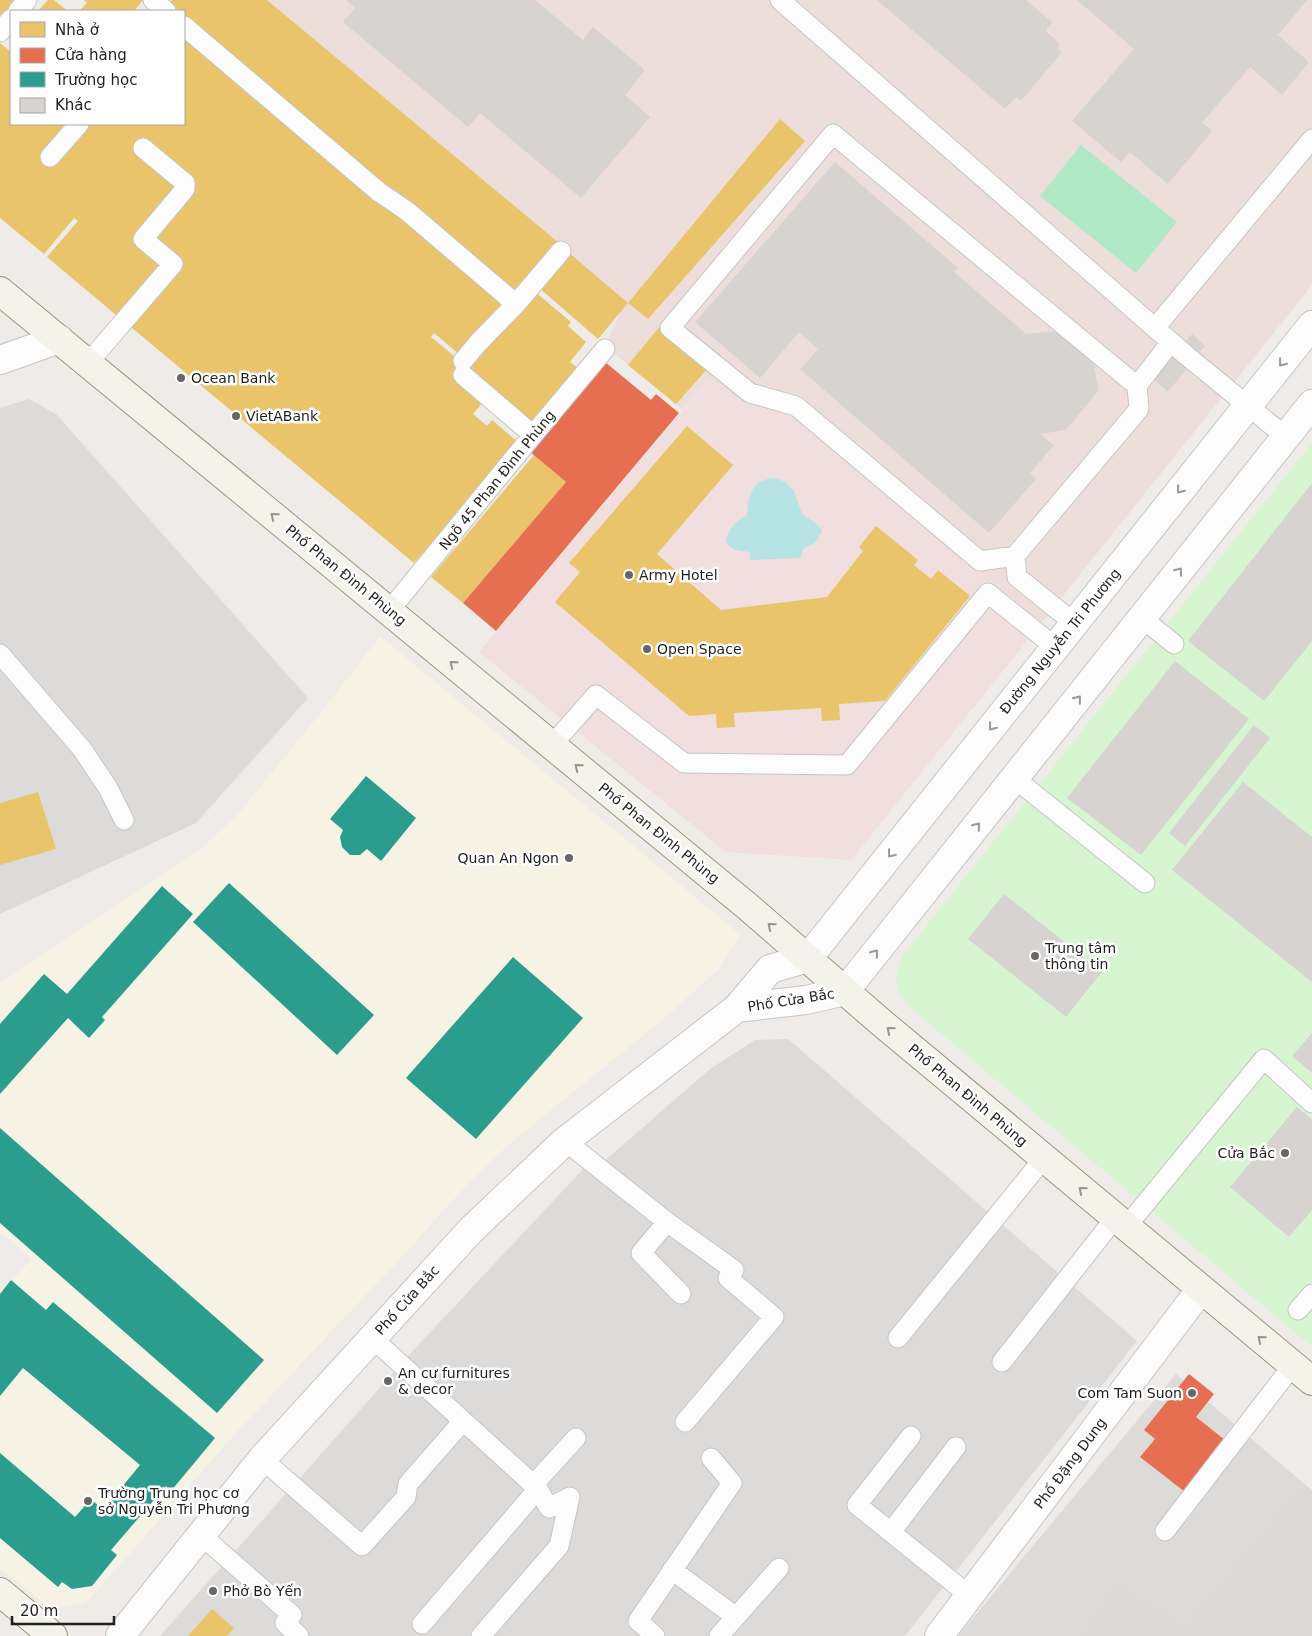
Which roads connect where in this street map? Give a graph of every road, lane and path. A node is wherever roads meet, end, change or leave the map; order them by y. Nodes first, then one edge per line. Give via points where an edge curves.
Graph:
1 (27, 0) edge
2 (153, 0) edge
3 (780, 0) edge
4 (19, 10) edge
5 (165, 10) edge
6 (10, 20) edge
7 (185, 27) edge
8 (0, 32) edge
9 (78, 125) edge
10 (1312, 139) edge
11 (143, 148) dead end
12 (50, 157) dead end
13 (561, 251) dead end
14 (0, 291) edge
15 (516, 304) junction
16 (1312, 325) edge
17 (1155, 328) junction
18 (59, 339) junction
19 (1171, 342) junction
20 (606, 349) dead end
21 (0, 360) edge
22 (88, 363) junction
23 (1137, 386) junction
24 (1312, 404) edge
25 (1248, 406) junction
26 (533, 435) junction
27 (1286, 437) junction
28 (1015, 556) junction
29 (389, 611) junction
30 (1142, 618) junction
31 (1074, 623) junction
32 (1174, 644) dead end
33 (1055, 647) junction
34 (0, 654) edge
35 (552, 745) junction
36 (1014, 778) junction
37 (124, 820) dead end
38 (1145, 883) dead end
39 (808, 958) junction
40 (845, 991) junction
41 (737, 1008) junction
42 (1312, 1103) edge
43 (565, 1141) junction
44 (1044, 1158) junction
45 (667, 1222) junction
46 (1121, 1222) junction
47 (1201, 1289) junction
48 (681, 1294) dead end
49 (1312, 1294) edge
50 (1298, 1310) dead end
51 (372, 1338) junction
52 (898, 1338) dead end
53 (1002, 1362) dead end
54 (1303, 1373) edge
55 (463, 1421) junction
56 (685, 1422) dead end
57 (910, 1436) dead end
58 (576, 1438) dead end
59 (956, 1447) dead end
60 (711, 1458) dead end
61 (262, 1459) junction
62 (535, 1487) junction
63 (1166, 1531) dead end
64 (891, 1532) junction
65 (201, 1535) junction
66 (779, 1568) dead end
67 (672, 1570) junction
68 (0, 1592) edge
69 (970, 1596) junction
70 (736, 1617) junction
71 (422, 1624) dead end
72 (54, 1636) edge
73 (120, 1636) edge
74 (300, 1636) edge
75 (482, 1636) edge
76 (655, 1636) edge
77 (719, 1636) edge
78 (940, 1636) edge

1 - 4 lane
2 - 5 lane
3 - 17 lane
6 - 8 lane
7 - 15 lane
9 - 12 lane
10 - 17 lane
11 - 22 lane via 185,183 185,189 144,239 173,264
13 - 15 lane
14 - 18 main road, Phố Phan Đình Phùng
15 - 26 lane via 478,343 463,368
16 -> 25 street, Đường Nguyễn Tri Phương
17 - 19 lane
18 - 21 street
18 - 22 main road, Phố Phan Đình Phùng
19 - 23 lane
19 - 25 lane
20 - 26 lane, Ngõ 45 Phan Đình Phùng
29 -> 22 main road, Phố Phan Đình Phùng
23 - 28 lane via 1139,410
23 - 28 lane via 833,134 670,328 750,393 796,406 980,561
24 - 27 street
25 - 27 lane
25 -> 31 street, Đường Nguyễn Tri Phương
26 - 29 lane, Ngõ 45 Phan Đình Phùng
30 -> 27 street
28 - 31 lane via 1017,577
35 -> 29 main road, Phố Phan Đình Phùng
30 - 32 lane
36 -> 30 street
31 - 33 street, Đường Nguyễn Tri Phương
33 - 35 lane via 988,593 847,765 684,763 596,695
33 -> 39 street, Đường Nguyễn Tri Phương
34 - 37 lane via 82,749 108,788
39 -> 35 main road, Phố Phan Đình Phùng
36 - 38 lane
40 -> 36 street
39 - 40 main road, Phố Phan Đình Phùng
39 - 41 street, Phố Cửa Bắc via 770,969
40 - 41 street, Phố Cửa Bắc via 806,1000
44 -> 40 main road, Phố Phan Đình Phùng
41 - 43 street, Phố Cửa Bắc
42 - 46 lane via 1264,1058
43 - 45 lane
43 - 51 street, Phố Cửa Bắc via 471,1230
46 -> 44 main road, Phố Phan Đình Phùng
44 - 52 lane
45 - 48 lane via 641,1253
45 - 56 lane via 734,1270 728,1278 774,1318
46 - 47 main road, Phố Phan Đình Phùng
46 - 53 lane
54 -> 47 main road, Phố Phan Đình Phùng
47 - 69 street, Phố Đặng Dung
49 - 50 lane
51 - 55 lane
51 - 61 street, Phố Cửa Bắc
54 - 63 lane
55 - 61 lane via 408,1484 406,1497 362,1546
55 - 62 lane
57 - 64 lane via 857,1505
58 - 62 lane
59 - 64 lane
60 - 67 lane via 732,1483
61 - 65 street, Phố Cửa Bắc
62 - 71 lane
62 - 75 lane via 549,1508 570,1497 559,1546
64 - 69 lane
65 - 73 street, Phố Cửa Bắc
65 - 74 lane via 292,1616 285,1623
66 - 70 lane
67 - 70 lane
67 - 76 lane via 638,1621
68 - 72 main road
69 - 78 street, Phố Đặng Dung
70 - 77 lane

